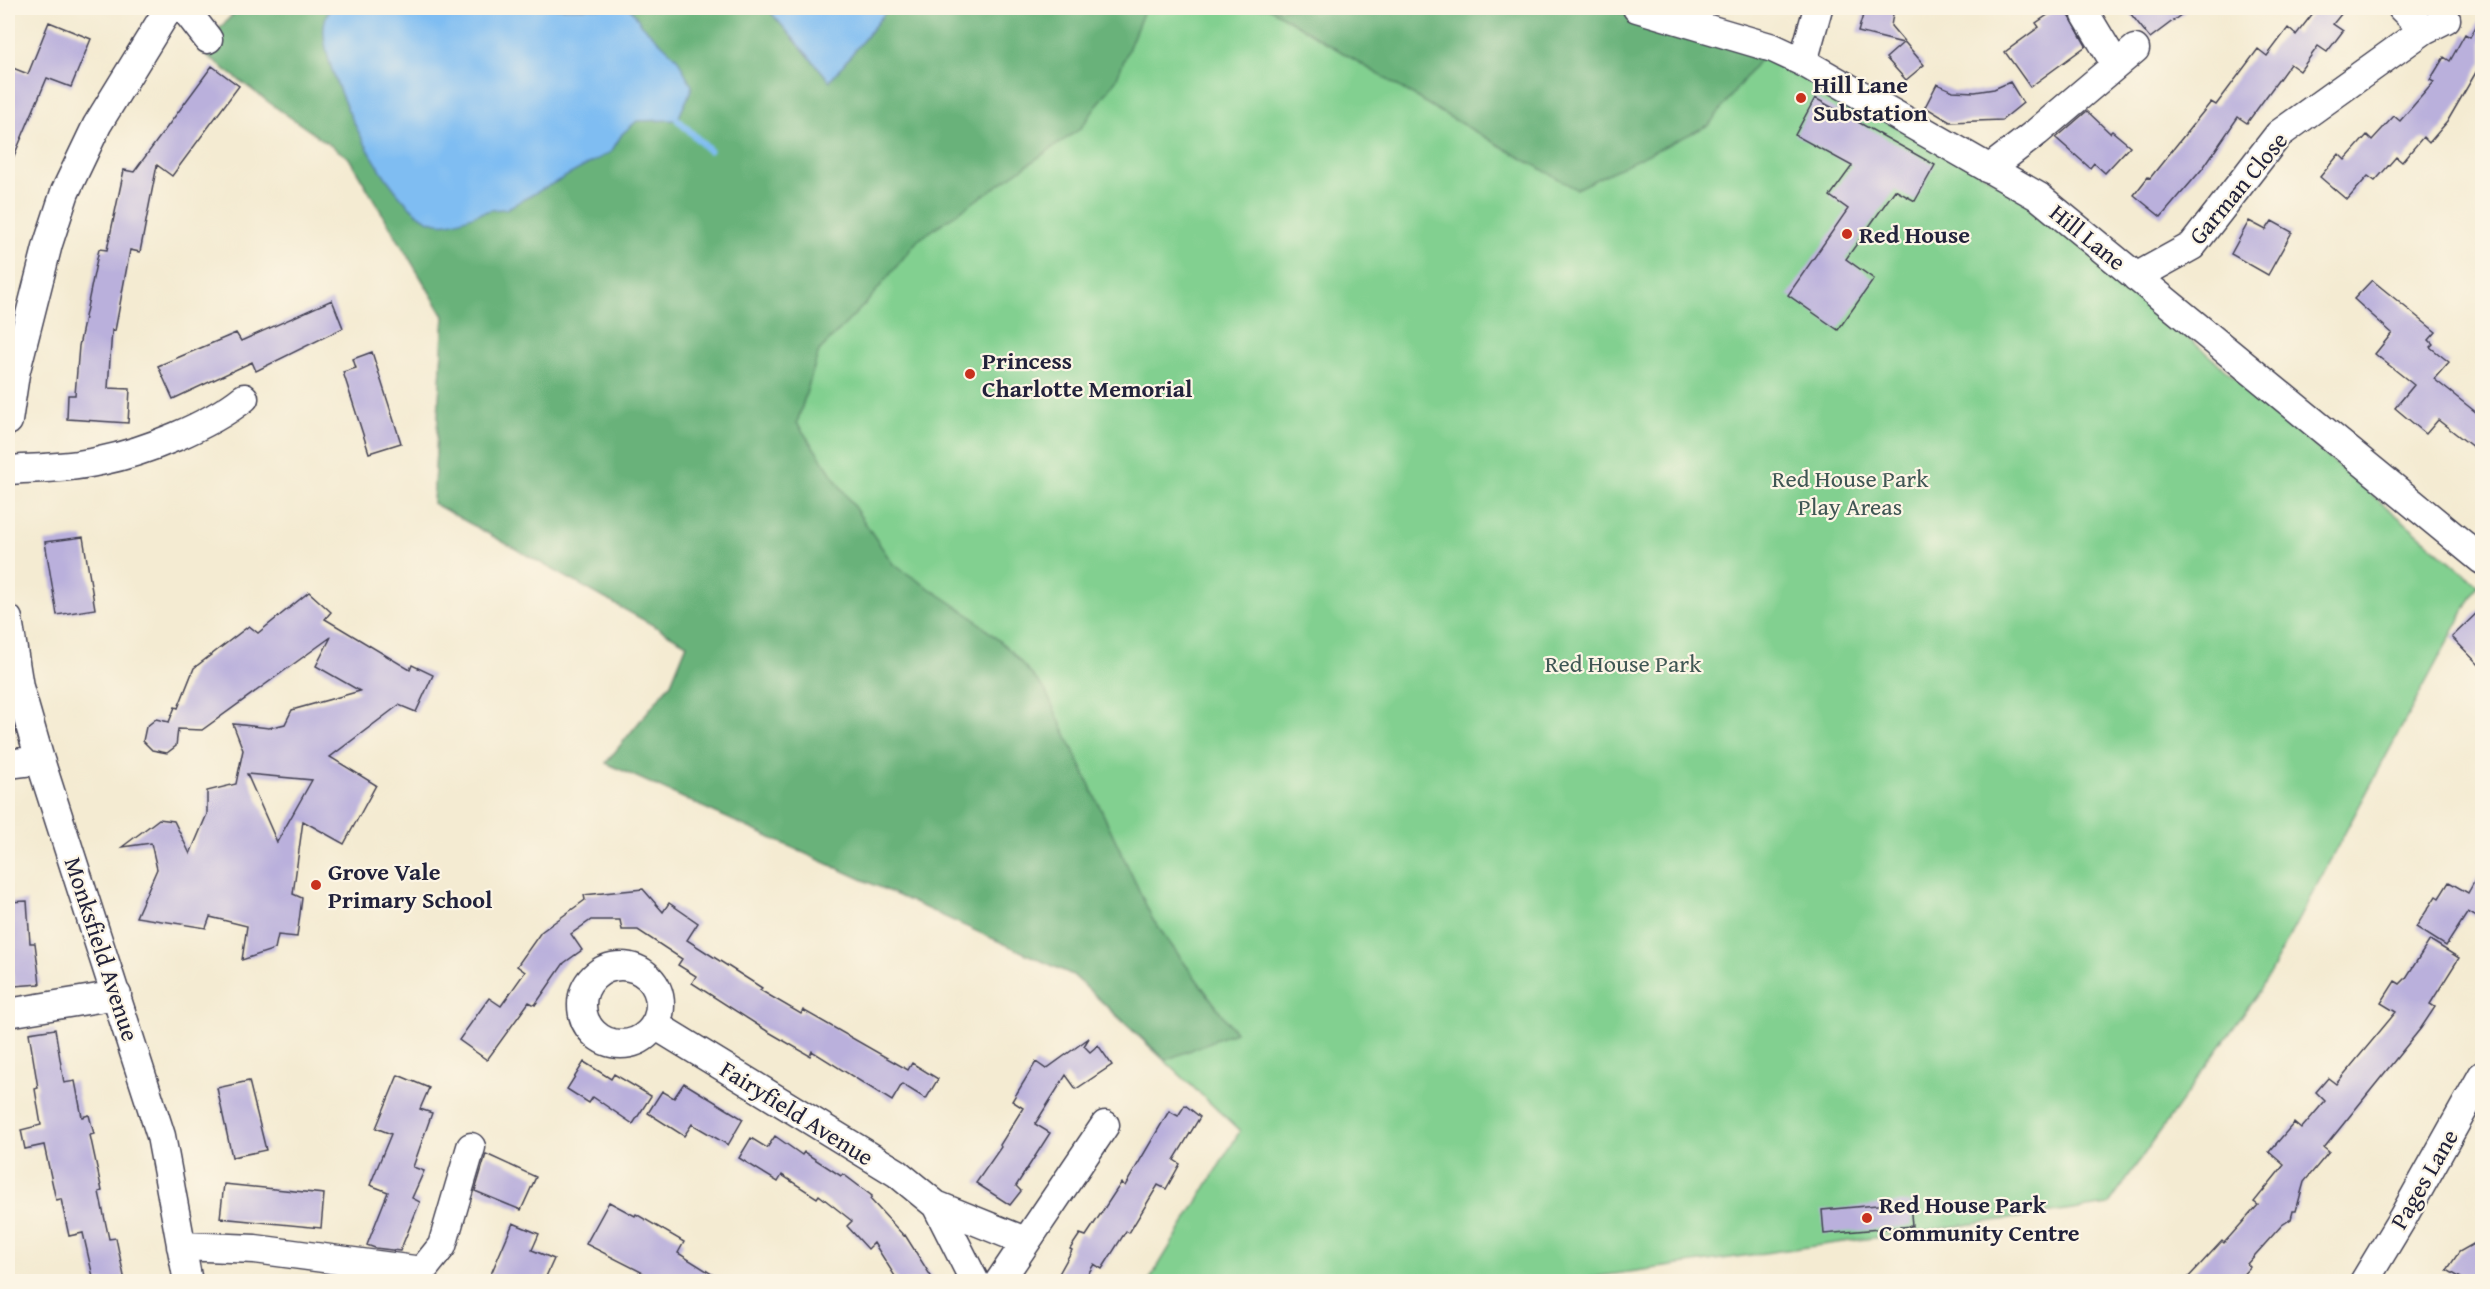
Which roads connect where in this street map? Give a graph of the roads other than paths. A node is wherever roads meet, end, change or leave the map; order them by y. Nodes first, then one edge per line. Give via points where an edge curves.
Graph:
1 (169, 8) edge
2 (184, 8) edge
3 (1637, 8) edge
4 (1818, 8) edge
5 (2402, 8) edge
6 (2086, 15) dead end
7 (208, 39) dead end
8 (1803, 62) junction
9 (1989, 169) junction
10 (2136, 277) junction
11 (11, 373) edge
12 (244, 398) dead end
13 (8, 421) edge
14 (8, 470) edge
15 (2482, 560) edge
16 (8, 619) edge
17 (40, 760) junction
18 (8, 764) edge
19 (117, 995) junction
20 (8, 1013) edge
21 (655, 1025) dead end
22 (2482, 1076) edge
23 (1105, 1125) dead end
24 (471, 1147) dead end
25 (936, 1206) junction
26 (1025, 1241) junction
27 (181, 1246) junction
28 (188, 1281) edge
29 (975, 1281) edge
30 (999, 1281) edge
31 (2364, 1281) edge

1 - 11 street via 97,125 65,192
2 - 7 street
3 - 8 street, Hill Lane via 1773,48
4 - 8 street
5 - 10 street, Garman Close via 2435,25 2279,134 2192,246
6 - 9 street via 2125,57
8 - 9 street, Hill Lane
9 - 10 street, Hill Lane via 2039,197
10 - 15 street, Hill Lane
11 - 13 street
12 - 14 street via 229,410 159,444 100,462
16 - 17 street, Monksfield Avenue via 19,687
17 - 18 street
17 - 19 street, Monksfield Avenue
19 - 20 street
19 - 27 street, Monksfield Avenue via 161,1136
21 - 25 street, Fairyfield Avenue via 897,1173
22 - 31 street, Pages Lane
23 - 26 street
24 - 27 street via 442,1246 423,1271 255,1249
25 - 26 street, Fairyfield Avenue
25 - 29 street, Fairyfield Avenue
26 - 30 street
27 - 28 street, Monksfield Avenue

